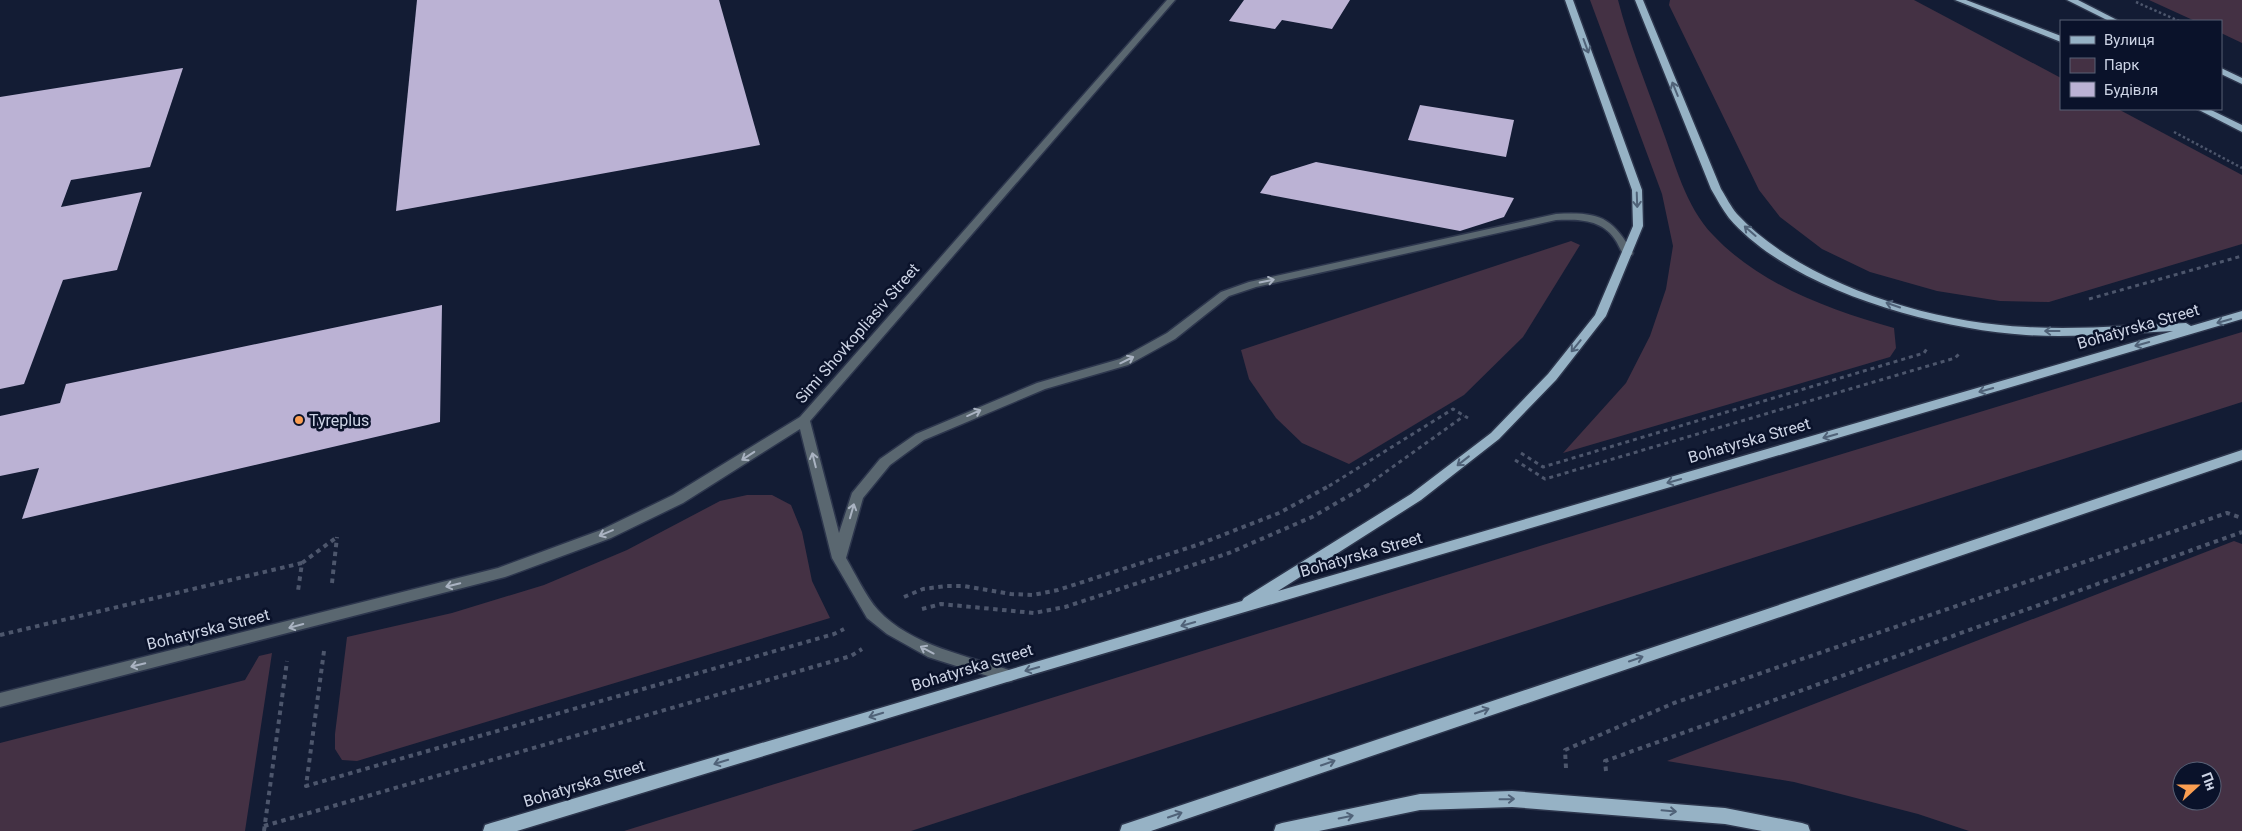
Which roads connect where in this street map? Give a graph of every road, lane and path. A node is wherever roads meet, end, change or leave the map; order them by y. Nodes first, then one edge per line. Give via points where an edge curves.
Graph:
1 (1171, 0) edge
2 (1569, 0) edge
3 (1639, 0) edge
4 (1959, 0) edge
5 (1984, 0) edge
6 (2071, 0) edge
7 (2092, 0) edge
8 (2133, 0) edge
9 (2114, 20) edge
10 (2115, 20) edge
11 (2177, 20) edge
12 (2060, 38) edge
13 (2060, 39) edge
14 (2222, 71) edge
15 (2242, 81) edge
16 (2204, 110) edge
17 (2242, 129) edge
18 (2174, 132) dead end
19 (2242, 168) edge
20 (1628, 253) junction
21 (2242, 256) edge
22 (2084, 300) dead end
23 (2242, 315) edge
24 (1948, 321) junction
25 (2206, 326) junction
26 (1985, 327) junction
27 (804, 420) junction
28 (1456, 422) dead end
29 (1491, 439) junction
30 (2242, 455) edge
31 (2242, 518) edge
32 (2242, 532) edge
33 (839, 558) junction
34 (302, 562) dead end
35 (1235, 610) junction
36 (872, 614) junction
37 (329, 617) junction
38 (1007, 676) junction
39 (0, 700) edge
40 (1568, 802) junction
41 (1610, 806) junction
42 (491, 831) edge
43 (1128, 831) edge
44 (1282, 831) edge
45 (1802, 831) edge

1 - 27 street, Simi Shovkopliasiv Street
2 -> 20 main road via 1637,190 1638,226
24 -> 3 main road via 1862,295 1806,271 1733,217 1716,189
4 - 13 main road
5 - 12 main road
6 - 9 main road
7 - 10 main road
8 - 11 path
14 - 15 main road
16 - 17 main road
18 - 19 path
20 -> 29 main road via 1600,316 1552,377
33 -> 20 street via 857,496 885,462 920,436 1041,386 1124,362 1170,336 1225,294 1254,284 1556,217 1582,216 1600,222 1616,232
21 - 22 path
23 -> 25 main road, Bohatyrska Street
24 - 26 main road
24 - 29 path via 1924,353 1543,467
25 -> 26 main road via 2091,331
25 -> 35 main road, Bohatyrska Street
26 - 29 path via 1955,358 1545,479
33 -> 27 street, Simi Shovkopliasiv Street
27 -> 37 street, Bohatyrska Street via 678,499 606,534 500,573
28 - 29 path
29 -> 35 main road via 1416,497
29 - 36 path via 1453,408 1346,477 1279,513 1197,545 1058,590 1033,595 946,586 924,589
43 -> 30 main road
31 - 40 path via 2227,513 1674,703 1565,750
32 - 41 path via 1605,761
33 - 36 street, Simi Shovkopliasiv Street
34 - 37 path via 337,536
35 -> 38 main road, Bohatyrska Street
36 - 37 path via 834,634 306,786
38 -> 36 street, Simi Shovkopliasiv Street via 933,653 892,630
37 -> 39 street, Bohatyrska Street
38 -> 42 main road, Bohatyrska Street
40 - 41 main road
44 -> 40 main road via 1420,802 1512,799
41 -> 45 main road via 1726,816

